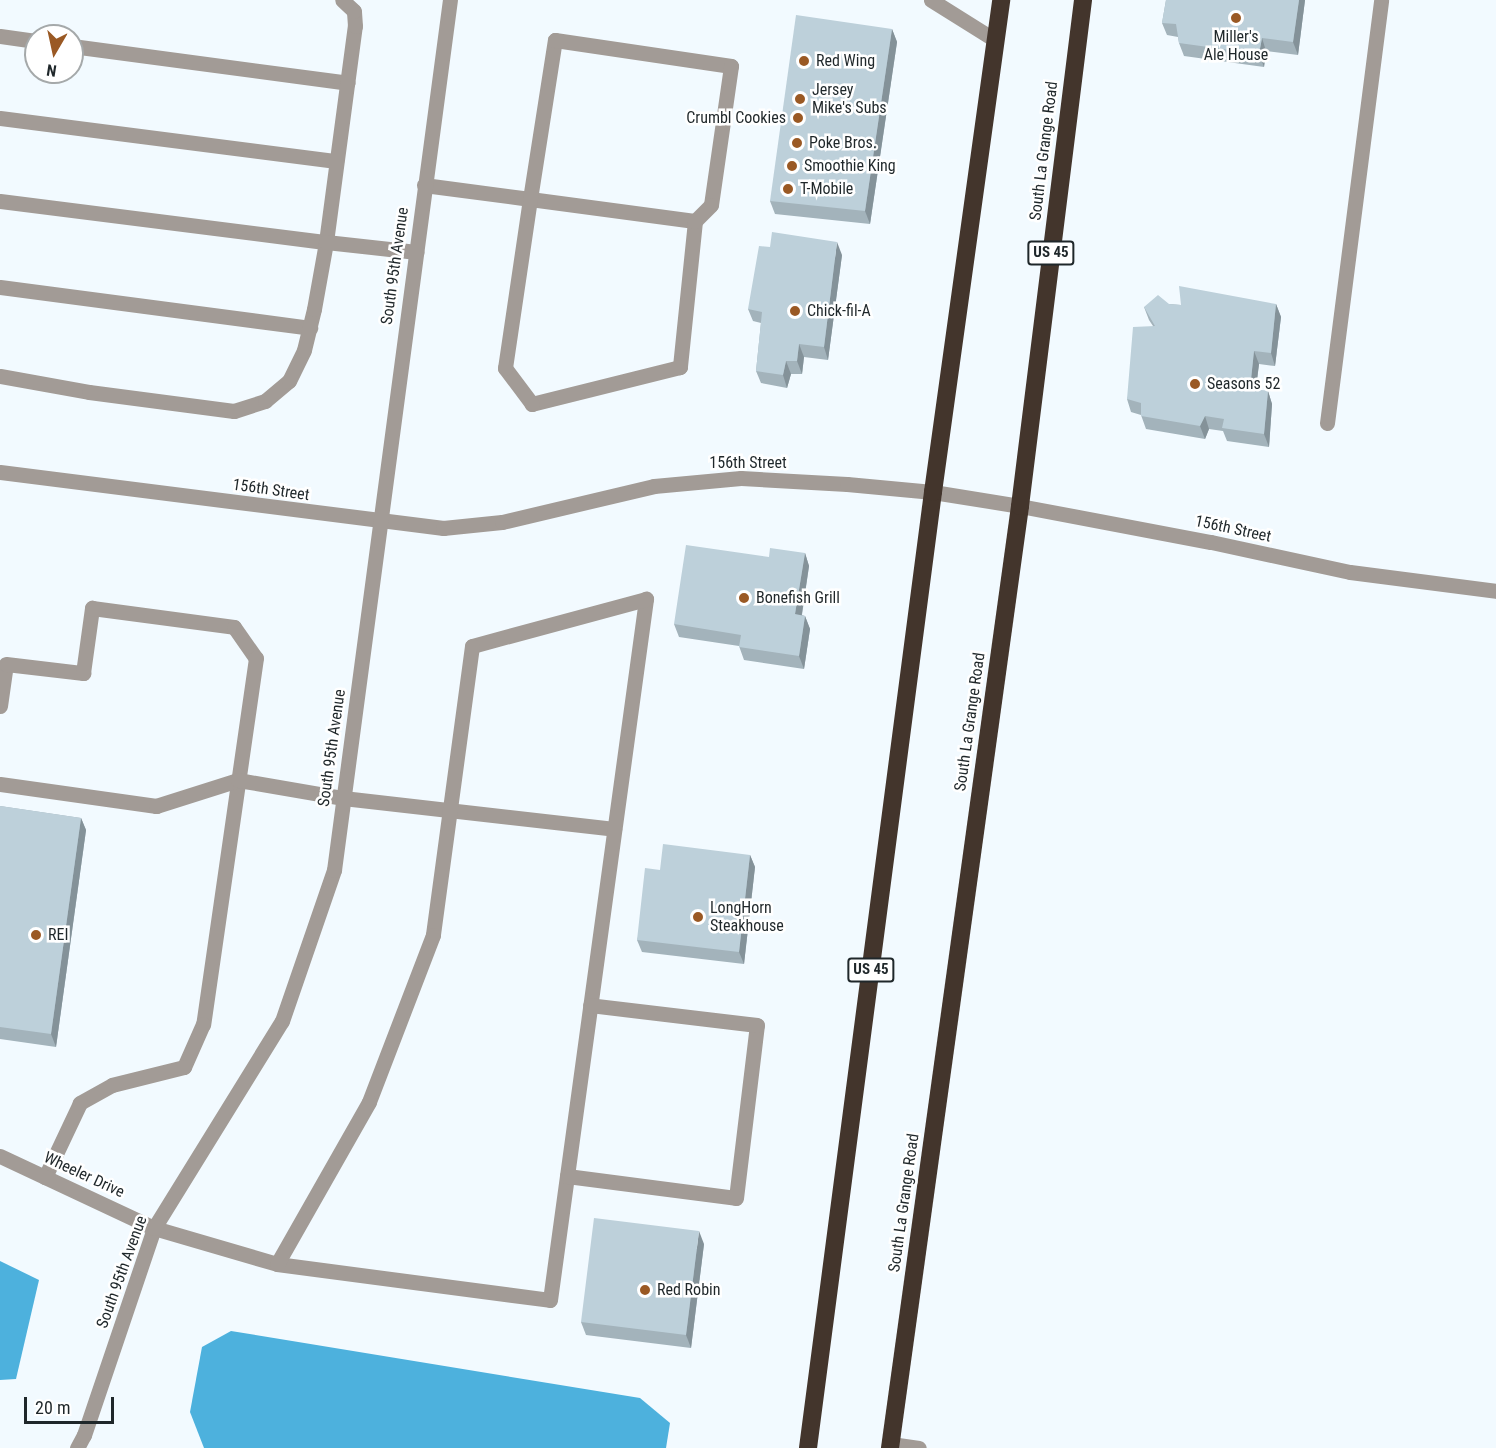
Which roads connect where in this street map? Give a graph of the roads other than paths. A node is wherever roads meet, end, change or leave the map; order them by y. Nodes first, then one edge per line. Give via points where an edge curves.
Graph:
1 (342, 0) edge
2 (450, 0) edge
3 (931, 0) edge
4 (1000, 0) edge
5 (1083, 0) edge
6 (1382, 0) edge
7 (0, 36) edge
8 (24, 39) edge
9 (995, 40) junction
10 (84, 48) edge
11 (348, 83) junction
12 (0, 118) edge
13 (336, 162) junction
14 (424, 185) junction
15 (530, 199) junction
16 (0, 201) edge
17 (695, 221) junction
18 (326, 243) junction
19 (416, 252) junction
20 (0, 287) edge
21 (310, 328) junction
22 (0, 376) edge
23 (1327, 423) dead end
24 (0, 472) edge
25 (933, 492) junction
26 (1020, 506) junction
27 (380, 522) junction
28 (1496, 591) edge
29 (0, 706) edge
30 (238, 780) junction
31 (0, 784) edge
32 (343, 798) junction
33 (449, 810) junction
34 (614, 829) junction
35 (590, 1005) junction
36 (0, 1156) edge
37 (567, 1176) junction
38 (45, 1177) junction
39 (154, 1228) junction
40 (277, 1264) junction
41 (890, 1446) edge
42 (77, 1448) edge
43 (808, 1448) edge
44 (919, 1448) edge

1 - 11 street via 354,11
2 - 14 street, South 95th Avenue
3 - 9 street
4 - 9 highway, US 45
5 - 26 highway, South La Grange Road / US 45
6 - 23 street
7 - 8 street
9 - 25 highway, US 45
10 - 11 street
11 - 13 street
12 - 13 street
13 - 18 street
14 - 15 street
14 - 19 street, South 95th Avenue
15 - 17 street
15 - 17 street via 555,40 731,66 711,205
15 - 17 street via 505,368 532,404 680,367
16 - 18 street
18 - 19 street
18 - 21 street
19 - 27 street, South 95th Avenue
20 - 21 street
21 - 22 street via 289,381 265,401 234,411
24 - 27 street, 156th Street
25 - 26 street, 156th Street
25 - 27 street, 156th Street via 741,478 654,486 502,522 443,528
25 - 43 highway, US 45
26 - 28 street, 156th Street via 1350,572
26 - 41 highway, South La Grange Road / US 45
27 - 32 street, South 95th Avenue
29 - 30 street via 6,663 83,673 92,608 234,627 256,657
30 - 31 street via 156,807
30 - 32 street
30 - 38 street via 203,1024 184,1067 112,1084 80,1103
32 - 33 street
32 - 39 street, South 95th Avenue via 334,870 282,1021
33 - 34 street
33 - 34 street via 472,646 646,599
33 - 40 street via 433,935 369,1102
34 - 35 street
35 - 37 street
35 - 37 street via 758,1025 736,1198
36 - 38 street, Wheeler Drive
37 - 40 street, Wheeler Drive via 550,1300
38 - 39 street, Wheeler Drive
39 - 40 street, Wheeler Drive
39 - 42 street, South 95th Avenue
41 - 44 street

